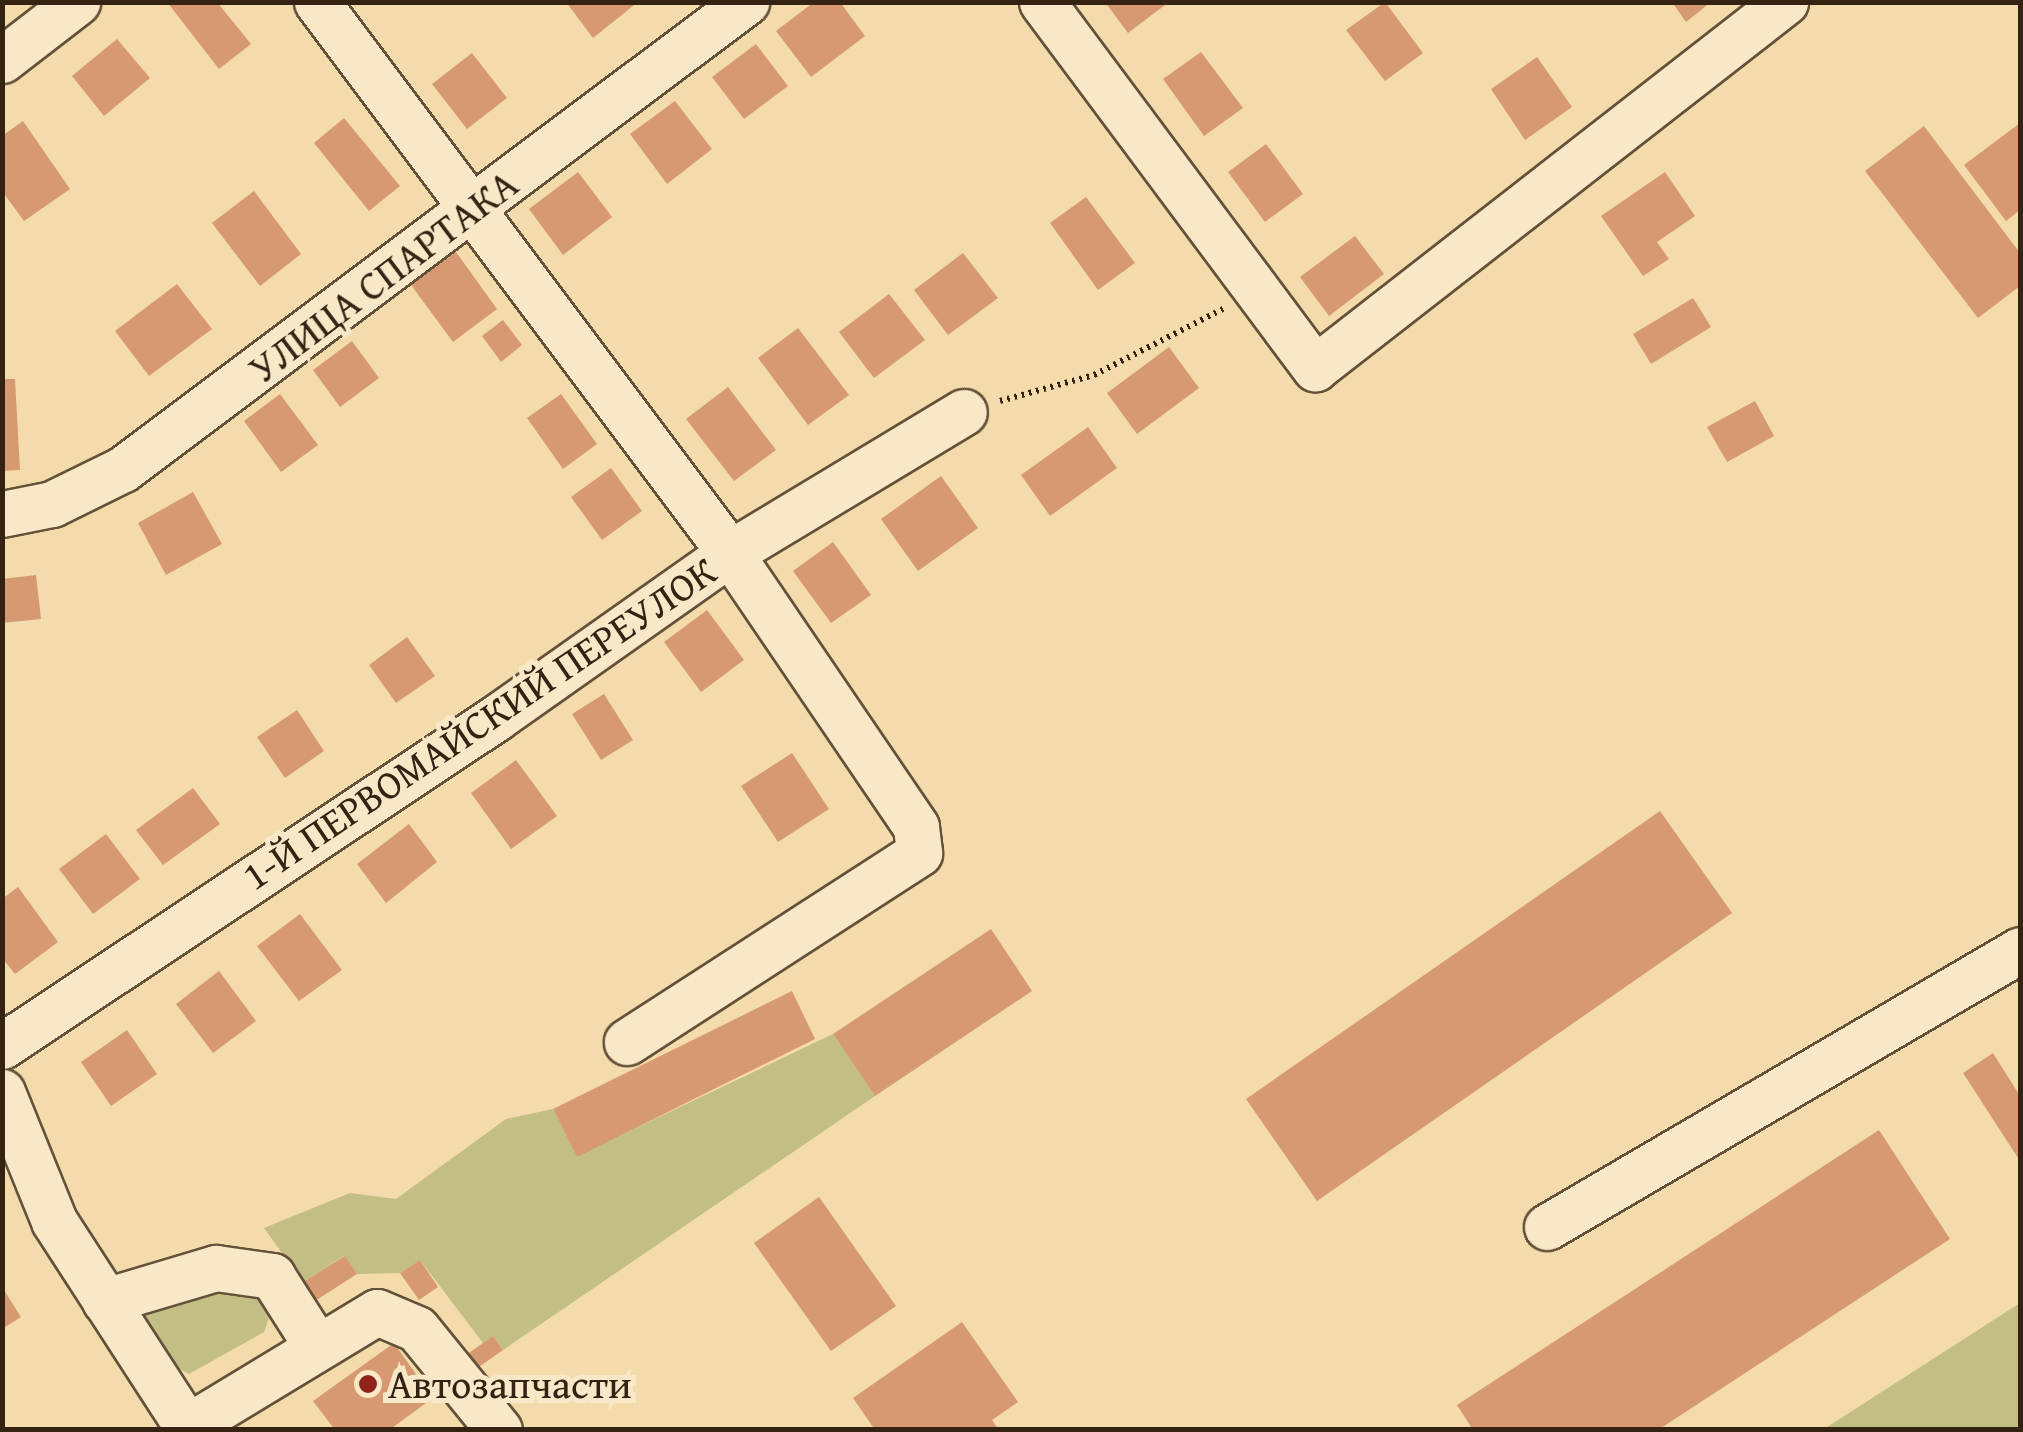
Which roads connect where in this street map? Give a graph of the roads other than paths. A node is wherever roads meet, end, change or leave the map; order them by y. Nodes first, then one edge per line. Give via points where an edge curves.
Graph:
1 (76, 2) edge
2 (317, 2) edge
3 (746, 2) edge
4 (1042, 2) edge
5 (1785, 2) edge
6 (2, 60) edge
7 (476, 207) junction
8 (964, 412) road end
9 (2, 514) edge
10 (730, 553) junction
11 (2020, 950) edge
12 (627, 1042) dead end
13 (2, 1046) edge
14 (2, 1092) edge
15 (1547, 1226) dead end
16 (105, 1301) junction
17 (316, 1345) junction
18 (188, 1428) edge
19 (499, 1430) edge

1 - 6 street
2 - 7 street
3 - 7 street, УЛИЦА СПАРТАКА
4 - 5 street via 1315,368
7 - 9 street, УЛИЦА СПАРТАКА via 123,469 52,504
7 - 10 street
8 - 10 street, 1-Й ПЕРВОМАЙСКИЙ ПЕРЕУЛОК
10 - 12 street via 916,827 919,853
10 - 13 street, 1-Й ПЕРВОМАЙСКИЙ ПЕРЕУЛОК via 496,718
11 - 15 street
14 - 16 street via 54,1221
16 - 17 street via 216,1268 272,1276
16 - 18 street
17 - 18 street
17 - 19 street via 377,1312 417,1329

